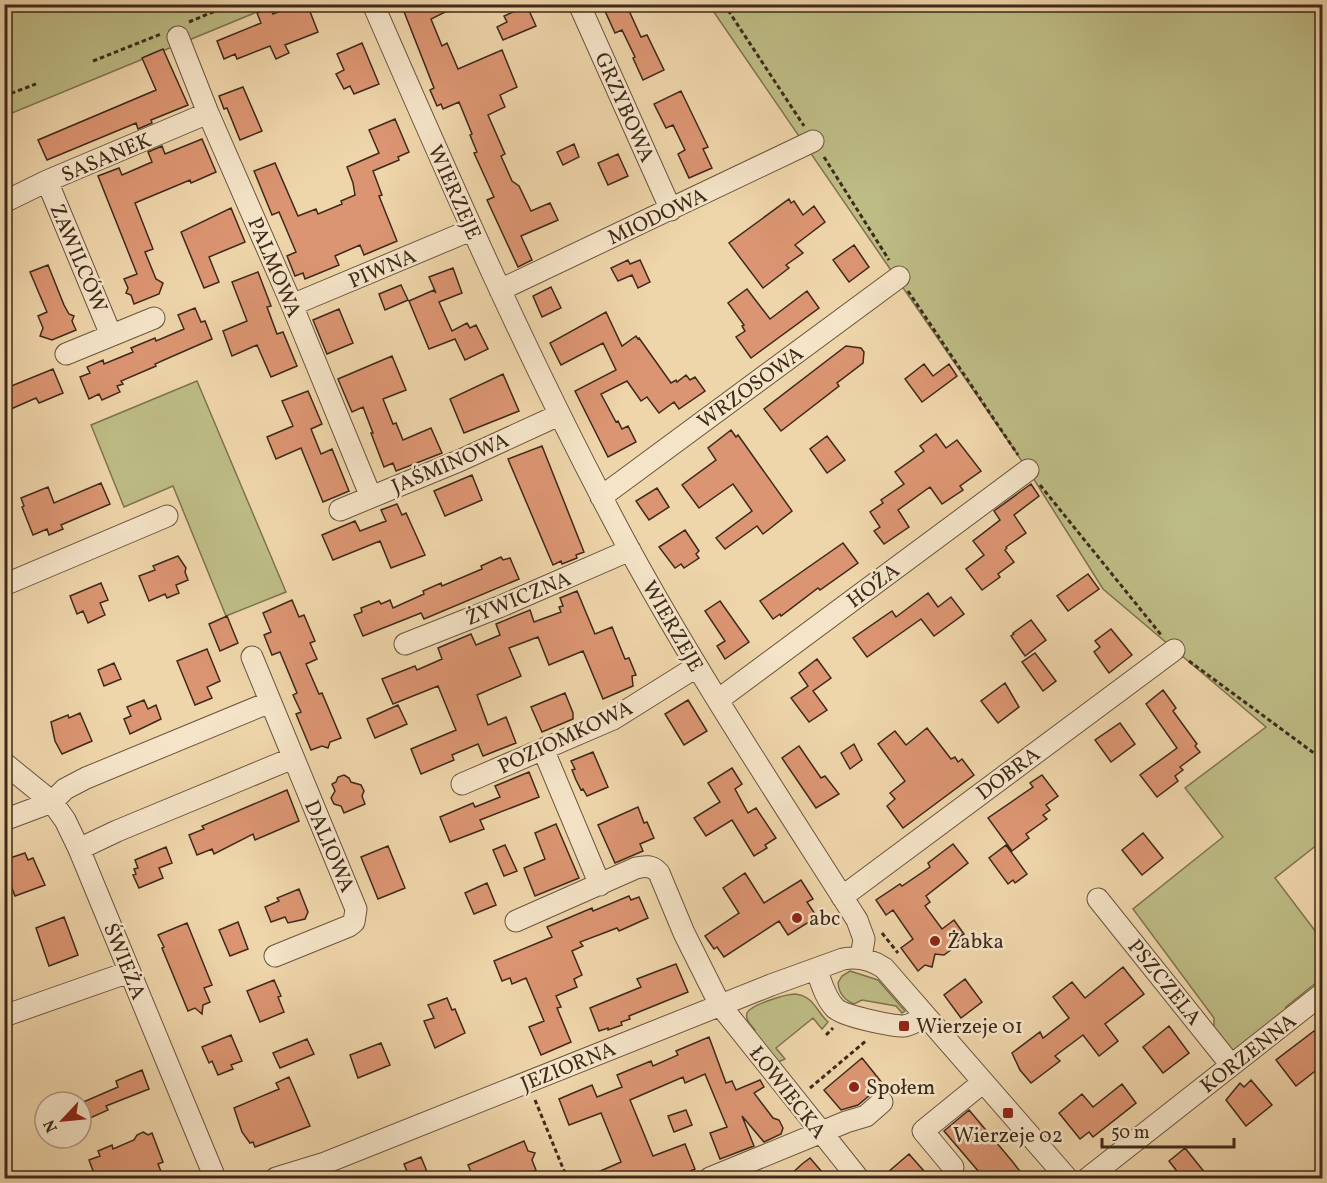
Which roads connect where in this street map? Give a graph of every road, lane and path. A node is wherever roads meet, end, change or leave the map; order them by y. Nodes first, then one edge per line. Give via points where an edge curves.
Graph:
1 (222, 4) edge
2 (241, 4) edge
3 (373, 4) edge
4 (579, 4) edge
5 (724, 4) edge
6 (210, 13) junction
7 (176, 31) junction
8 (93, 61) dead end
9 (36, 84) dead end
10 (4, 96) edge
11 (208, 113) junction
12 (813, 141) junction
13 (47, 182) junction
14 (4, 202) edge
15 (671, 210) junction
16 (471, 230) junction
17 (899, 277) junction
18 (500, 290) junction
19 (292, 305) junction
20 (153, 318) dead end
21 (111, 335) junction
22 (66, 354) dead end
23 (559, 415) junction
24 (1028, 470) junction
25 (371, 497) junction
26 (601, 497) junction
27 (340, 510) dead end
28 (167, 516) dead end
29 (630, 550) junction
30 (4, 585) edge
31 (405, 644) dead end
32 (1174, 650) junction
33 (252, 657) dead end
34 (696, 668) junction
35 (717, 700) junction
36 (270, 702) junction
37 (543, 749) junction
38 (293, 758) junction
39 (1323, 759) edge
40 (4, 764) edge
41 (462, 784) dead end
42 (52, 802) junction
43 (4, 820) edge
44 (79, 849) junction
45 (600, 885) junction
46 (842, 897) junction
47 (1098, 898) dead end
48 (516, 921) dead end
49 (275, 956) dead end
50 (861, 958) junction
51 (816, 969) junction
52 (129, 972) junction
53 (1323, 994) edge
54 (720, 1005) junction
55 (4, 1016) edge
56 (925, 1016) junction
57 (873, 1035) dead end
58 (1231, 1065) junction
59 (982, 1083) junction
60 (534, 1098) dead end
61 (795, 1101) junction
62 (882, 1102) dead end
63 (820, 1133) junction
64 (953, 1167) dead end
65 (216, 1179) edge
66 (276, 1179) edge
67 (567, 1179) edge
68 (710, 1179) edge
69 (858, 1179) edge
70 (1066, 1179) edge
71 (1088, 1179) edge

1 - 6 path
2 - 6 path
3 - 16 street, WIERZEJE
4 - 15 street, GRZYBOWA
5 - 12 path
6 - 7 path
7 - 8 path
7 - 11 street, PALMOWA
9 - 10 path
11 - 13 street, SASANEK
11 - 19 street, PALMOWA
12 - 15 street, MIODOWA
12 - 17 path
13 - 14 street, SASANEK
13 - 21 street, ZAWILCÓW
15 - 18 street, MIODOWA
16 - 18 street, WIERZEJE
16 - 19 street, PIWNA
17 - 24 path
17 - 26 street, WRZOSOWA
18 - 23 street, WIERZEJE
19 - 25 street, PALMOWA
20 - 21 street, ZAWILCÓW
21 - 22 street, ZAWILCÓW
23 - 25 street, JAŚMINOWA
23 - 26 street, WIERZEJE
24 - 32 path
24 - 35 street, HOŻA
25 - 27 street, JAŚMINOWA
26 - 29 street, WIERZEJE
28 - 30 street
29 - 31 street, ŻYWICZNA
29 - 34 street, WIERZEJE
32 - 39 path
32 - 46 street, DOBRA
33 - 36 street, DALIOWA
34 - 35 street, WIERZEJE
34 - 37 street, POZIOMKOWA via 613,718
35 - 46 street, WIERZEJE
36 - 38 street, DALIOWA
36 - 42 street via 80,781
37 - 41 street, POZIOMKOWA
37 - 45 street
38 - 44 street
38 - 49 street, DALIOWA via 356,909 354,922 349,926
40 - 42 street, ŚWIEŻA
42 - 43 street
42 - 44 street, ŚWIEŻA
44 - 52 street, ŚWIEŻA
45 - 48 street
45 - 54 street, ŁOWIECKA via 636,868 655,868
46 - 50 street, WIERZEJE via 863,933
47 - 58 street, PSZCZELA
50 - 51 street, JEZIORNA via 843,959
50 - 56 street via 884,968
51 - 54 street, JEZIORNA
51 - 56 street via 831,1004 849,1016 904,1026
52 - 55 street
52 - 65 street, ŚWIEŻA
53 - 58 street, KORZENNA
54 - 61 street, ŁOWIECKA
54 - 66 street, JEZIORNA
56 - 59 street
57 - 61 path
58 - 71 street, KORZENNA
59 - 64 street via 923,1131
59 - 70 street
60 - 67 path
61 - 63 street, ŁOWIECKA
62 - 63 street via 866,1116
63 - 68 street
63 - 69 street, ŁOWIECKA

